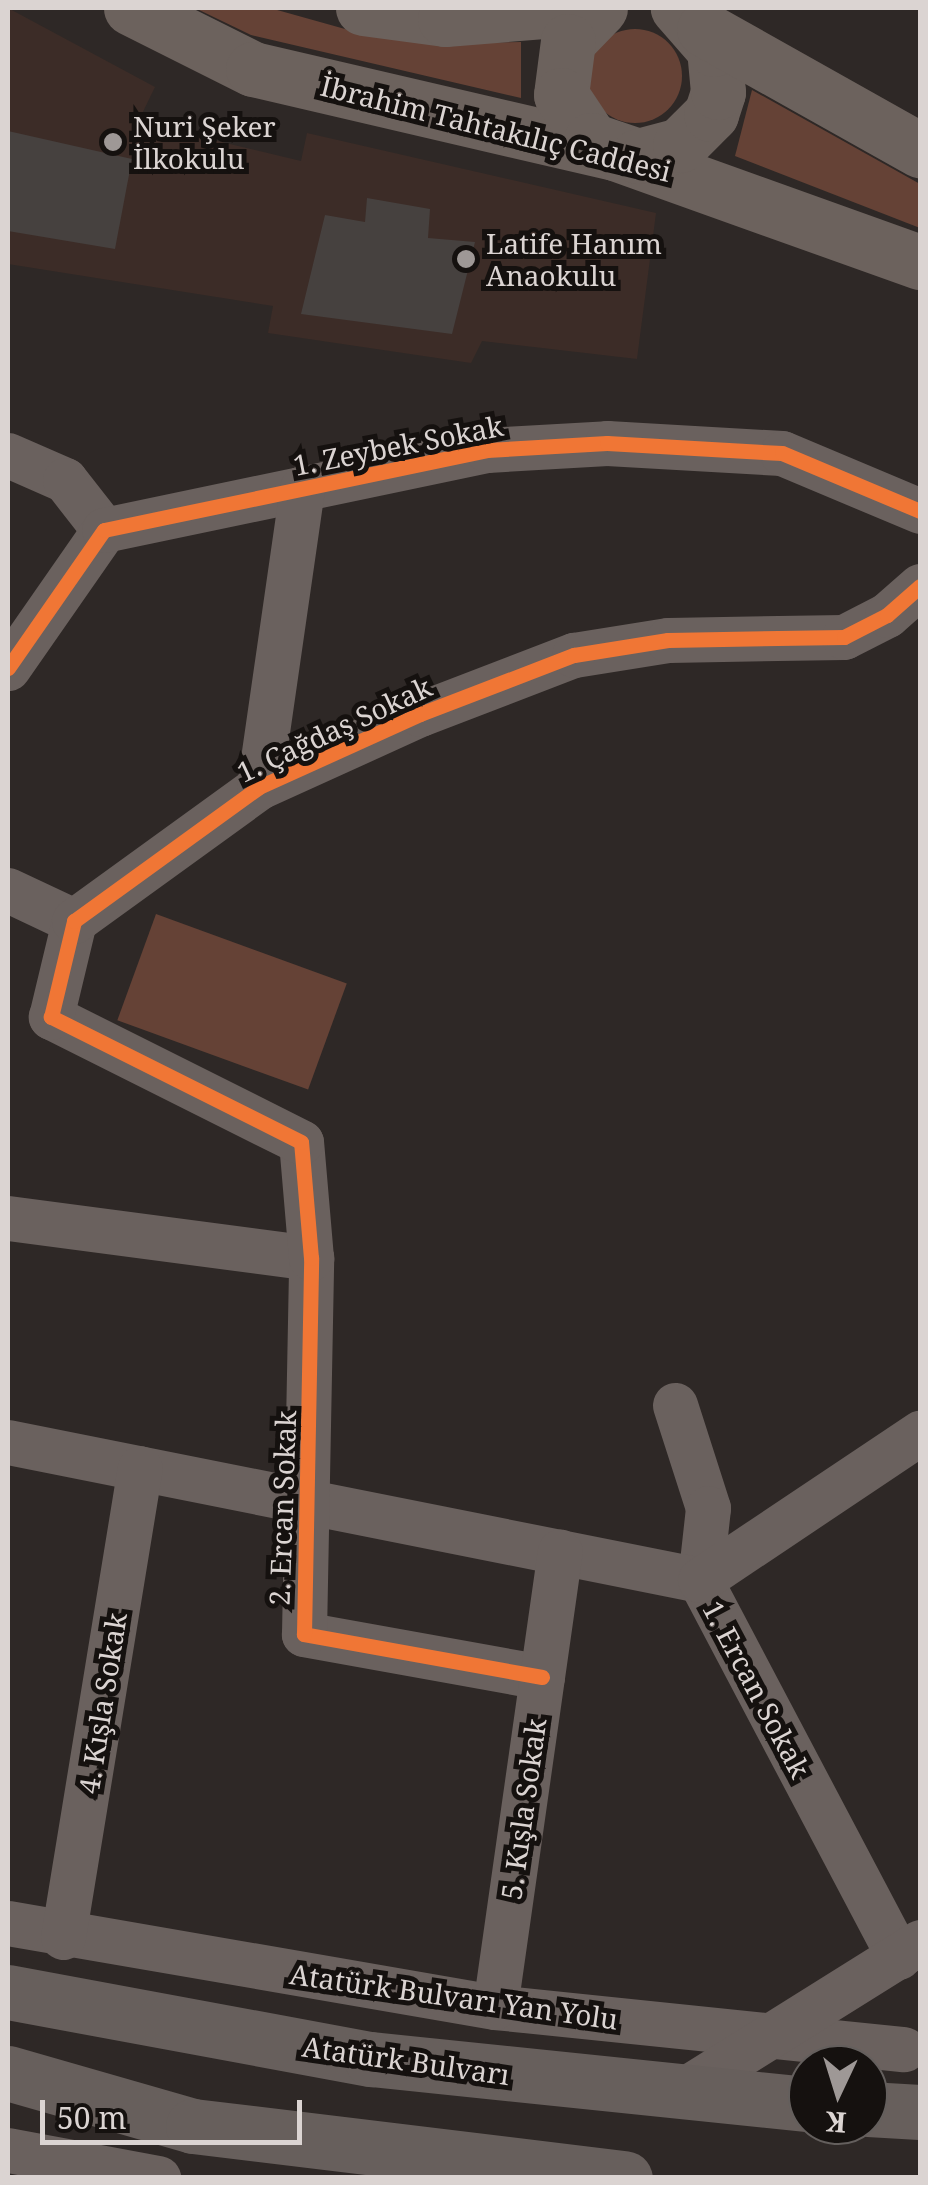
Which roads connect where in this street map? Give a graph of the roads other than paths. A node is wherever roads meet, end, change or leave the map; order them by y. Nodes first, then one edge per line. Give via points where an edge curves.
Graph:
1 (131, 8) edge
2 (363, 8) edge
3 (581, 8) edge
4 (600, 8) edge
5 (691, 18) edge
6 (920, 150) edge
7 (615, 152) junction
8 (920, 262) edge
9 (8, 455) edge
10 (302, 488) junction
11 (920, 512) edge
12 (104, 530) junction
13 (920, 586) edge
14 (8, 668) edge
15 (258, 787) junction
16 (8, 890) edge
17 (74, 920) junction
18 (8, 1218) edge
19 (311, 1258) junction
20 (675, 1405) dead end
21 (920, 1432) edge
22 (8, 1442) edge
23 (140, 1468) junction
24 (310, 1503) junction
25 (560, 1552) junction
26 (700, 1580) junction
27 (542, 1676) junction
28 (8, 1922) edge
29 (63, 1937) junction
30 (910, 1950) edge
31 (8, 1992) edge
32 (495, 2007) junction
33 (772, 2037) junction
34 (915, 2051) edge
35 (8, 2073) edge
36 (677, 2094) junction
37 (788, 2102) edge
38 (888, 2110) edge
39 (920, 2112) edge
40 (8, 2150) edge
41 (189, 2152) edge
42 (158, 2178) edge
43 (625, 2178) edge

1 - 7 main road, İbrahim Tahtakılıç Caddesi via 253,69
2 - 3 main road via 445,19
4 - 7 main road via 568,42 562,95 572,120
5 - 6 main road
5 - 7 main road via 720,70 711,114 680,146 638,156
7 - 8 main road, İbrahim Tahtakılıç Caddesi
9 - 12 street via 66,480
10 - 11 street, 1. Zeybek Sokak via 486,450 607,443 782,453
10 - 12 street, 1. Zeybek Sokak
10 - 15 street
12 - 14 street
13 - 15 street, 1. Çağdaş Sokak via 887,615 844,638 668,640 574,655
15 - 17 street, 1. Çağdaş Sokak
16 - 17 street
17 - 19 street, 2. Ercan Sokak via 51,1018 301,1142
18 - 19 street
19 - 24 street, 2. Ercan Sokak
20 - 26 street, 1. Ercan Sokak via 708,1508
21 - 26 street
22 - 23 street
23 - 24 street
23 - 29 street, 4. Kışla Sokak
24 - 25 street
24 - 27 street, 2. Ercan Sokak via 304,1634
25 - 26 street
25 - 27 street, 5. Kışla Sokak
26 - 30 street, 1. Ercan Sokak
27 - 32 street, 5. Kışla Sokak
28 - 29 street, Atatürk Bulvarı Yan Yolu
29 - 32 street, Atatürk Bulvarı Yan Yolu
30 - 33 street
31 - 36 highway, Atatürk Bulvarı via 371,2059
32 - 33 street, Atatürk Bulvarı Yan Yolu
33 - 34 street, Atatürk Bulvarı Yan Yolu
33 - 36 street
35 - 41 highway
36 - 37 highway, Atatürk Bulvarı
38 - 39 highway
40 - 42 street
41 - 43 highway

